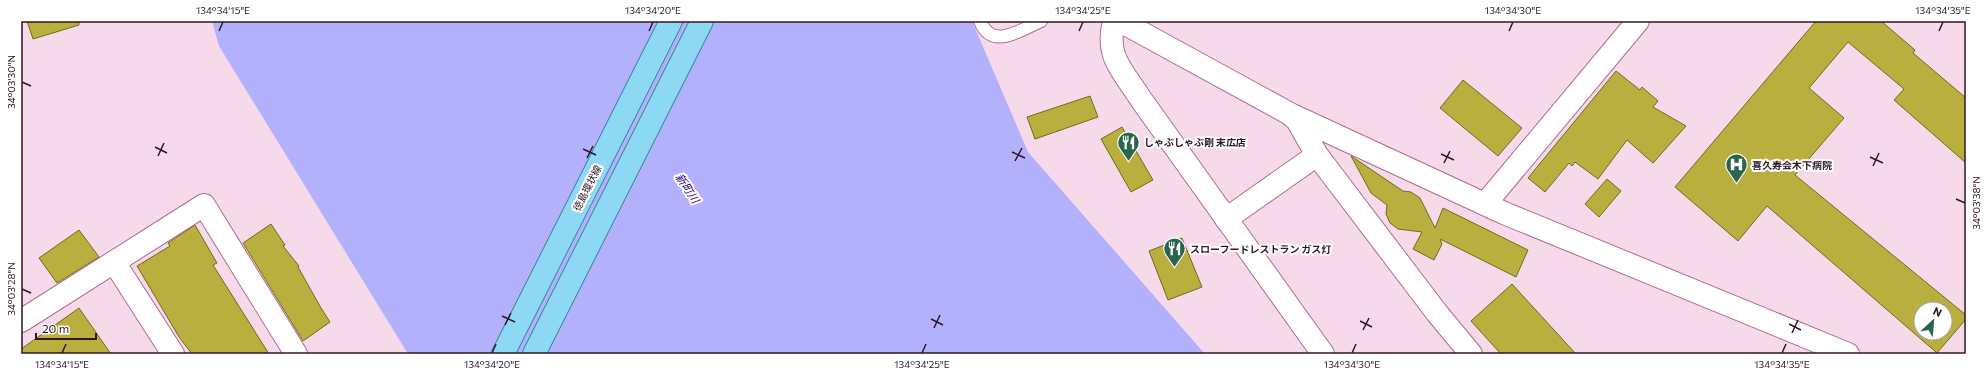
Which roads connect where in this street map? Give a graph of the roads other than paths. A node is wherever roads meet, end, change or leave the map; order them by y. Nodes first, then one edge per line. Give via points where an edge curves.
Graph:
1 (671, 21) edge
2 (702, 21) edge
3 (980, 21) edge
4 (1041, 21) edge
5 (1114, 21) edge
6 (1120, 21) edge
7 (1638, 21) edge
8 (1292, 116) junction
9 (1317, 155) junction
10 (1484, 204) junction
11 (1226, 219) junction
12 (114, 262) junction
13 (21, 321) edge
14 (173, 354) edge
15 (296, 354) edge
16 (502, 354) edge
17 (534, 354) edge
18 (1323, 354) edge
19 (1471, 354) edge
20 (1848, 354) edge

1 - 16 main road, 徳島環状線
2 - 17 main road
3 - 4 lane via 988,34 1002,37
5 - 11 street via 1110,35 1112,54
6 - 8 street
7 - 10 street
8 - 9 street via 1297,120
8 - 10 street
9 - 11 street
9 - 19 street
10 - 20 street
11 - 18 street
12 - 13 street
12 - 14 street
12 - 15 street via 204,205

